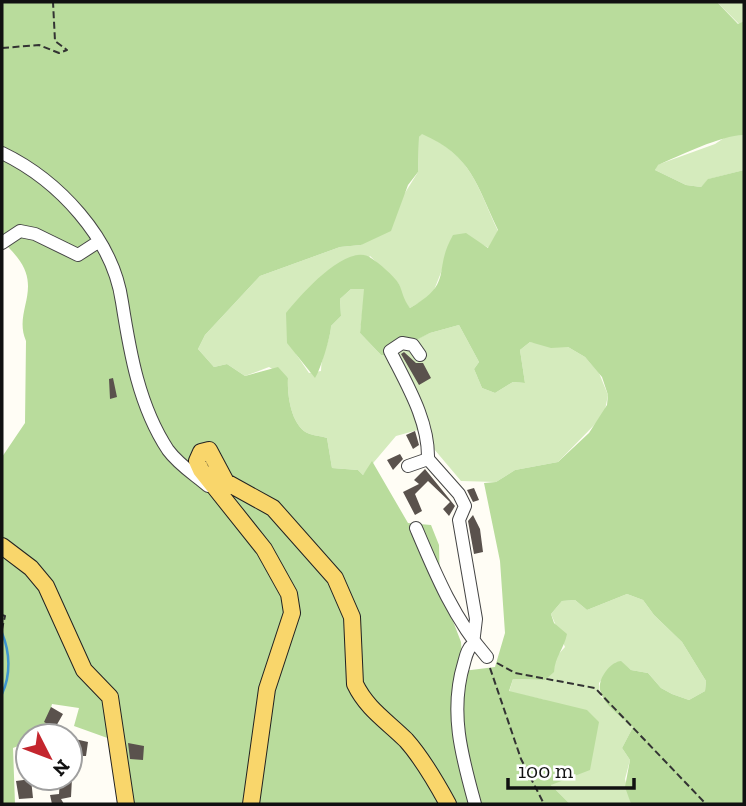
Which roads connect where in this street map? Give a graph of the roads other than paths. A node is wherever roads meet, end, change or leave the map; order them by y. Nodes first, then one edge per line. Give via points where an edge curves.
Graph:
1 (2, 153) edge
2 (98, 242) junction
3 (2, 243) edge
4 (420, 355) dead end
5 (428, 460) junction
6 (408, 466) dead end
7 (216, 489) junction
8 (416, 528) dead end
9 (2, 545) edge
10 (473, 644) junction
11 (487, 657) road end
12 (127, 804) edge
13 (251, 804) edge
14 (448, 804) edge
15 (475, 804) edge

1 - 2 street via 29,166 81,212
2 - 3 street via 78,255 20,231
2 - 7 street via 122,301 146,405 176,459
4 - 5 street via 413,345 401,342 390,351 419,410
5 - 6 street
5 - 10 street via 465,506 459,520 476,618
7 - 13 main road via 264,549 289,594 292,613 267,689
7 - 14 main road via 197,461 201,452 209,450 226,482 273,508 335,578 352,617 359,694 406,741
8 - 10 street
9 - 12 main road via 46,586 84,670 110,697
10 - 11 street
10 - 15 street via 460,677 456,704 460,749

